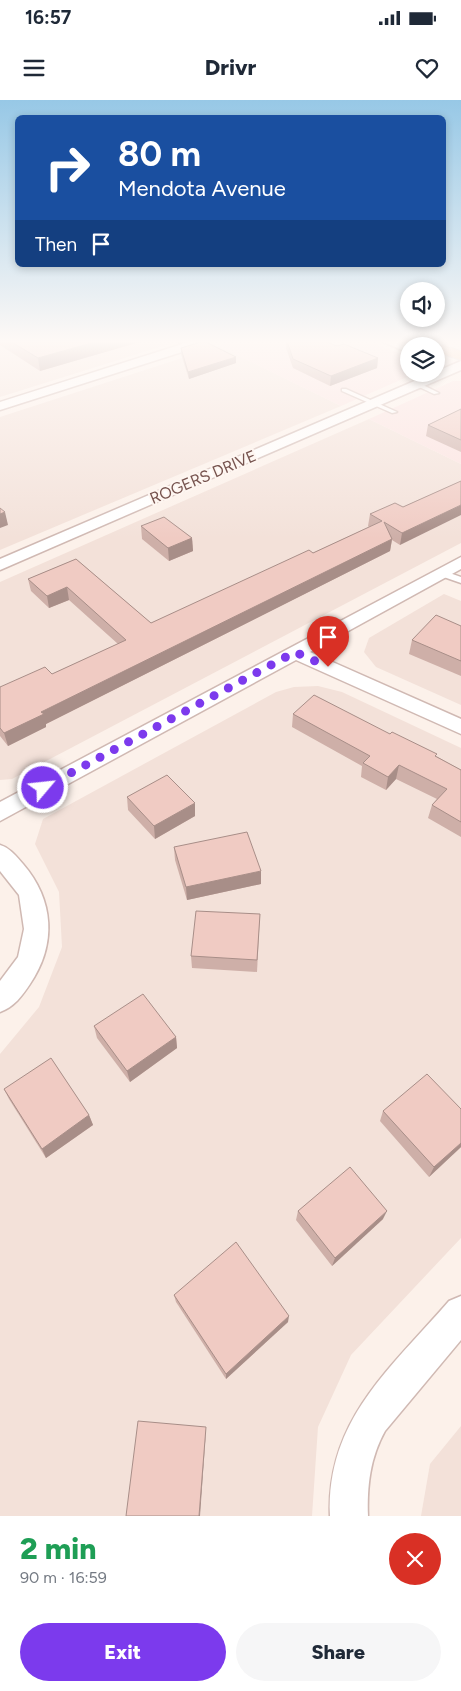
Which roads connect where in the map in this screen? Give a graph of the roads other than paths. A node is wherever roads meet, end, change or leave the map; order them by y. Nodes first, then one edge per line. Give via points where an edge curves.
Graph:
1 (365, 407) edge
2 (383, 407) edge
3 (394, 412) dead end
4 (461, 562) edge
5 (0, 564) edge
6 (441, 573) junction
7 (461, 580) edge
8 (295, 652) junction
9 (461, 727) edge
10 (0, 812) edge
11 (0, 854) edge
12 (0, 1000) edge
13 (461, 1313) edge
14 (349, 1516) edge

1 - 5 street, ROGERS DRIVE
2 - 3 lane
4 - 6 street
6 - 7 lane
6 - 8 street
8 - 9 street
8 - 10 street
11 - 12 street via 28,888 35,903 38,931 33,957 20,979
13 - 14 street via 372,1418 363,1433 352,1467

